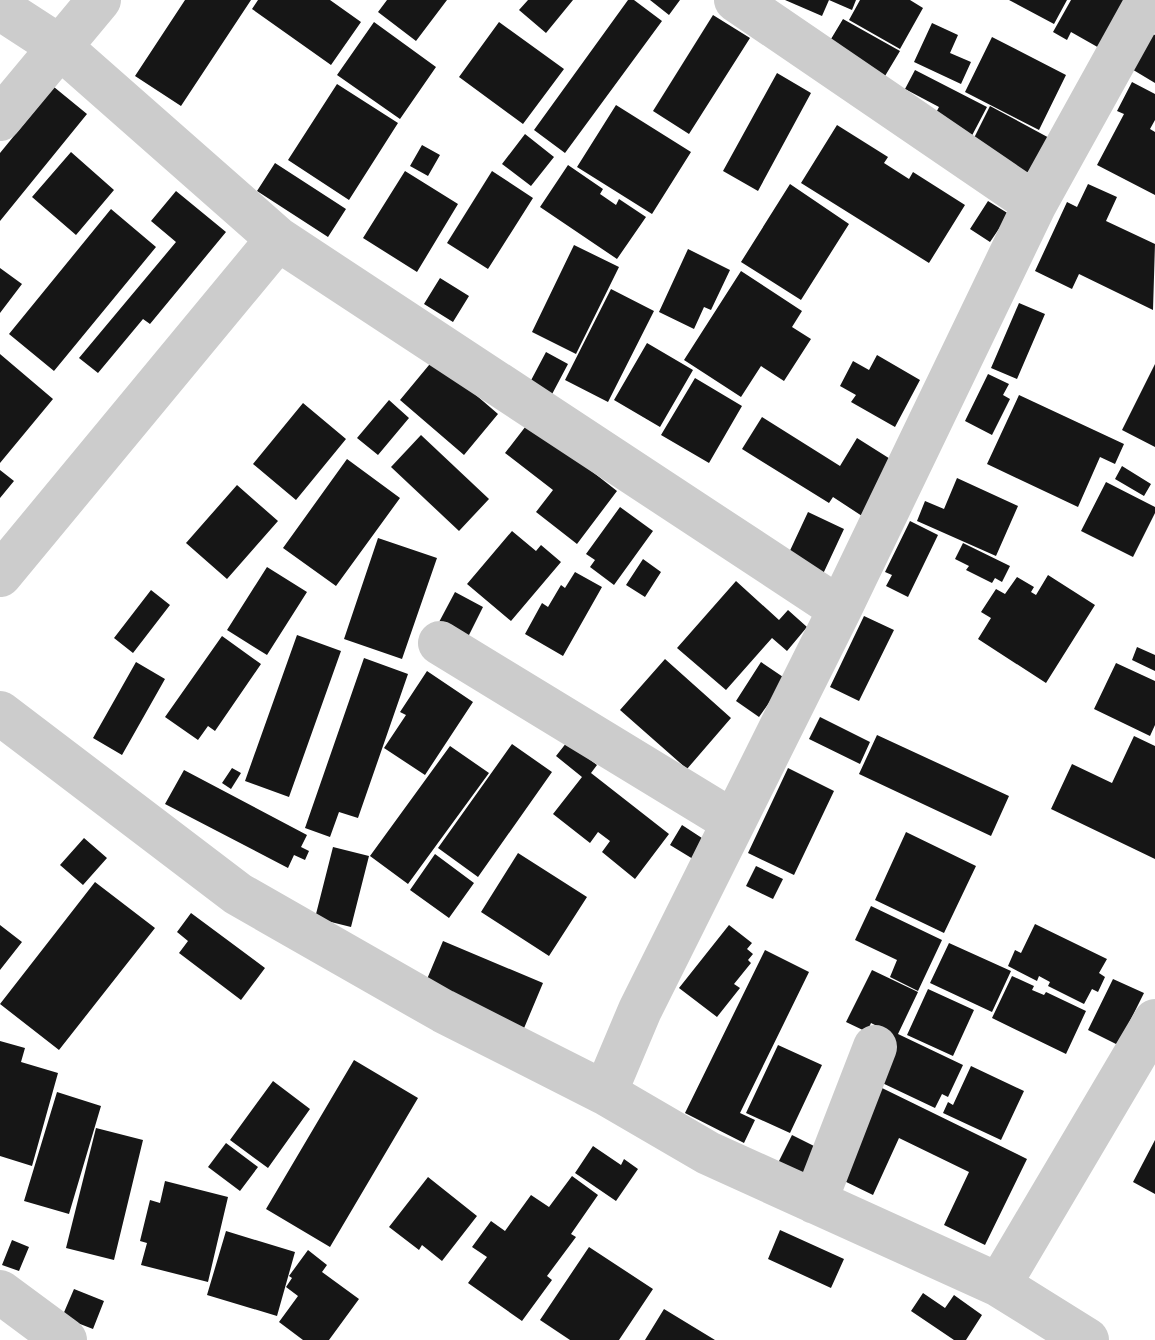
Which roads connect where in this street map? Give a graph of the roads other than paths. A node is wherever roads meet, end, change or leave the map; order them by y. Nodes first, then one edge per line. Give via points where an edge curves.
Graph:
1 (99, 0) edge
2 (736, 0) edge
3 (1148, 0) edge
4 (0, 8) edge
5 (60, 47) junction
6 (0, 119) edge
7 (1035, 204) junction
8 (278, 239) junction
9 (0, 575) edge
10 (840, 609) junction
11 (440, 643) dead end
12 (0, 713) edge
13 (732, 821) junction
14 (1155, 1021) edge
15 (875, 1047) dead end
16 (605, 1093) junction
17 (815, 1202) junction
18 (999, 1285) junction
19 (0, 1292) edge
20 (65, 1340) edge
21 (1087, 1340) edge

1 - 5 street
2 - 7 street
3 - 7 street
4 - 5 street
5 - 6 street
5 - 8 street
7 - 10 street
8 - 9 street
8 - 10 street
10 - 13 street
11 - 13 street
12 - 16 street via 238,894 443,1011
13 - 16 street
14 - 18 street
15 - 17 street
16 - 17 street via 708,1153
17 - 18 street
18 - 21 street
19 - 20 street

